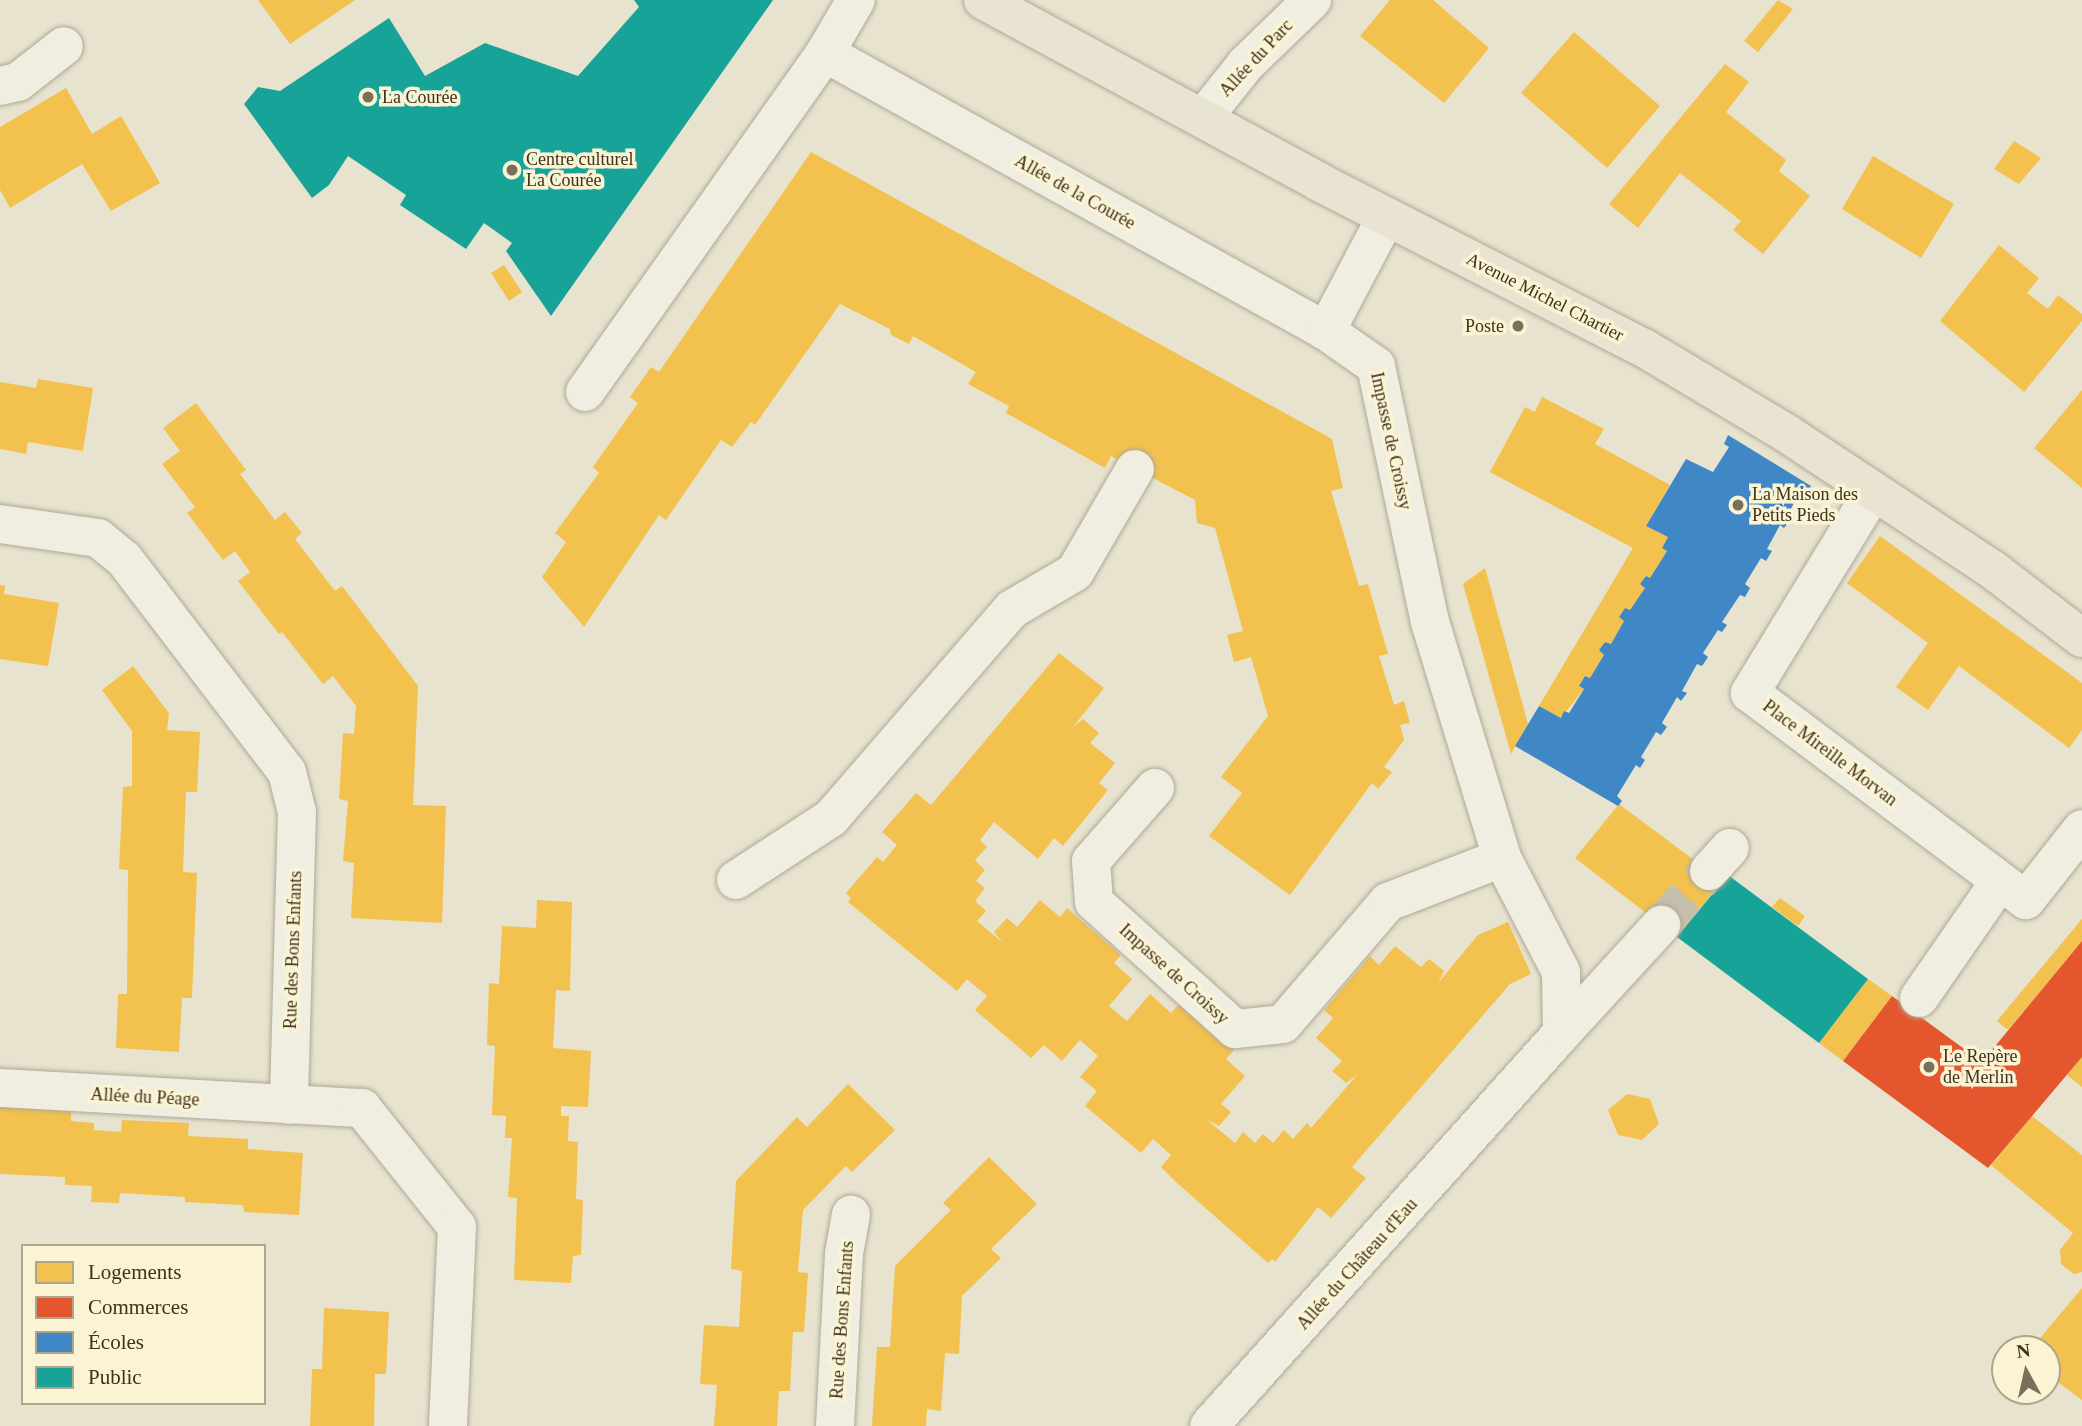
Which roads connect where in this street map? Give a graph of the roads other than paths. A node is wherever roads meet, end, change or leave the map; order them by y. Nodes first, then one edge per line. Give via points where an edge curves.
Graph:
1 (856, 0) edge
2 (983, 0) edge
3 (1312, 0) edge
4 (64, 46) dead end
5 (825, 53) junction
6 (0, 86) edge
7 (1203, 117) junction
8 (1386, 217) junction
9 (1326, 331) junction
10 (585, 392) dead end
11 (1135, 469) dead end
12 (1873, 492) junction
13 (0, 524) edge
14 (2082, 638) edge
15 (1155, 788) dead end
16 (2082, 829) edge
17 (1502, 858) junction
18 (736, 880) dead end
19 (2000, 881) junction
20 (1661, 925) tunnel mouth
21 (1919, 998) dead end
22 (1562, 1032) junction
23 (0, 1088) edge
24 (289, 1105) junction
25 (851, 1214) dead end
26 (448, 1426) edge
27 (835, 1426) edge
28 (1209, 1426) edge

1 - 5 street
2 - 7 main road, Avenue Michel Chartier
3 - 7 street, Allée du Parc via 1246,64
4 - 6 street via 18,82
5 - 9 street, Allée de la Courée
5 - 10 street
7 - 8 main road, Avenue Michel Chartier
8 - 9 street
8 - 12 main road, Avenue Michel Chartier via 1644,348 1786,433
9 - 17 street, Impasse de Croissy via 1376,366 1430,622
11 - 18 street via 1075,572 1012,609 831,818
12 - 14 main road, Avenue Michel Chartier via 1993,570
12 - 19 street, Place Mireille Morvan via 1750,693
13 - 24 street, Rue des Bons Enfants via 98,538 124,559 287,772 297,812
15 - 17 street, Impasse de Croissy via 1091,861 1094,902 1236,1029 1283,1024 1388,902
16 - 19 street, Place Mireille Morvan via 2026,900
17 - 22 street, Impasse de Croissy via 1561,972
19 - 21 street
20 - 22 street
22 - 28 street, Allée du Château d'Eau
23 - 24 street, Allée du Péage
24 - 26 street via 362,1108 457,1227
25 - 27 street, Rue des Bons Enfants via 844,1255

